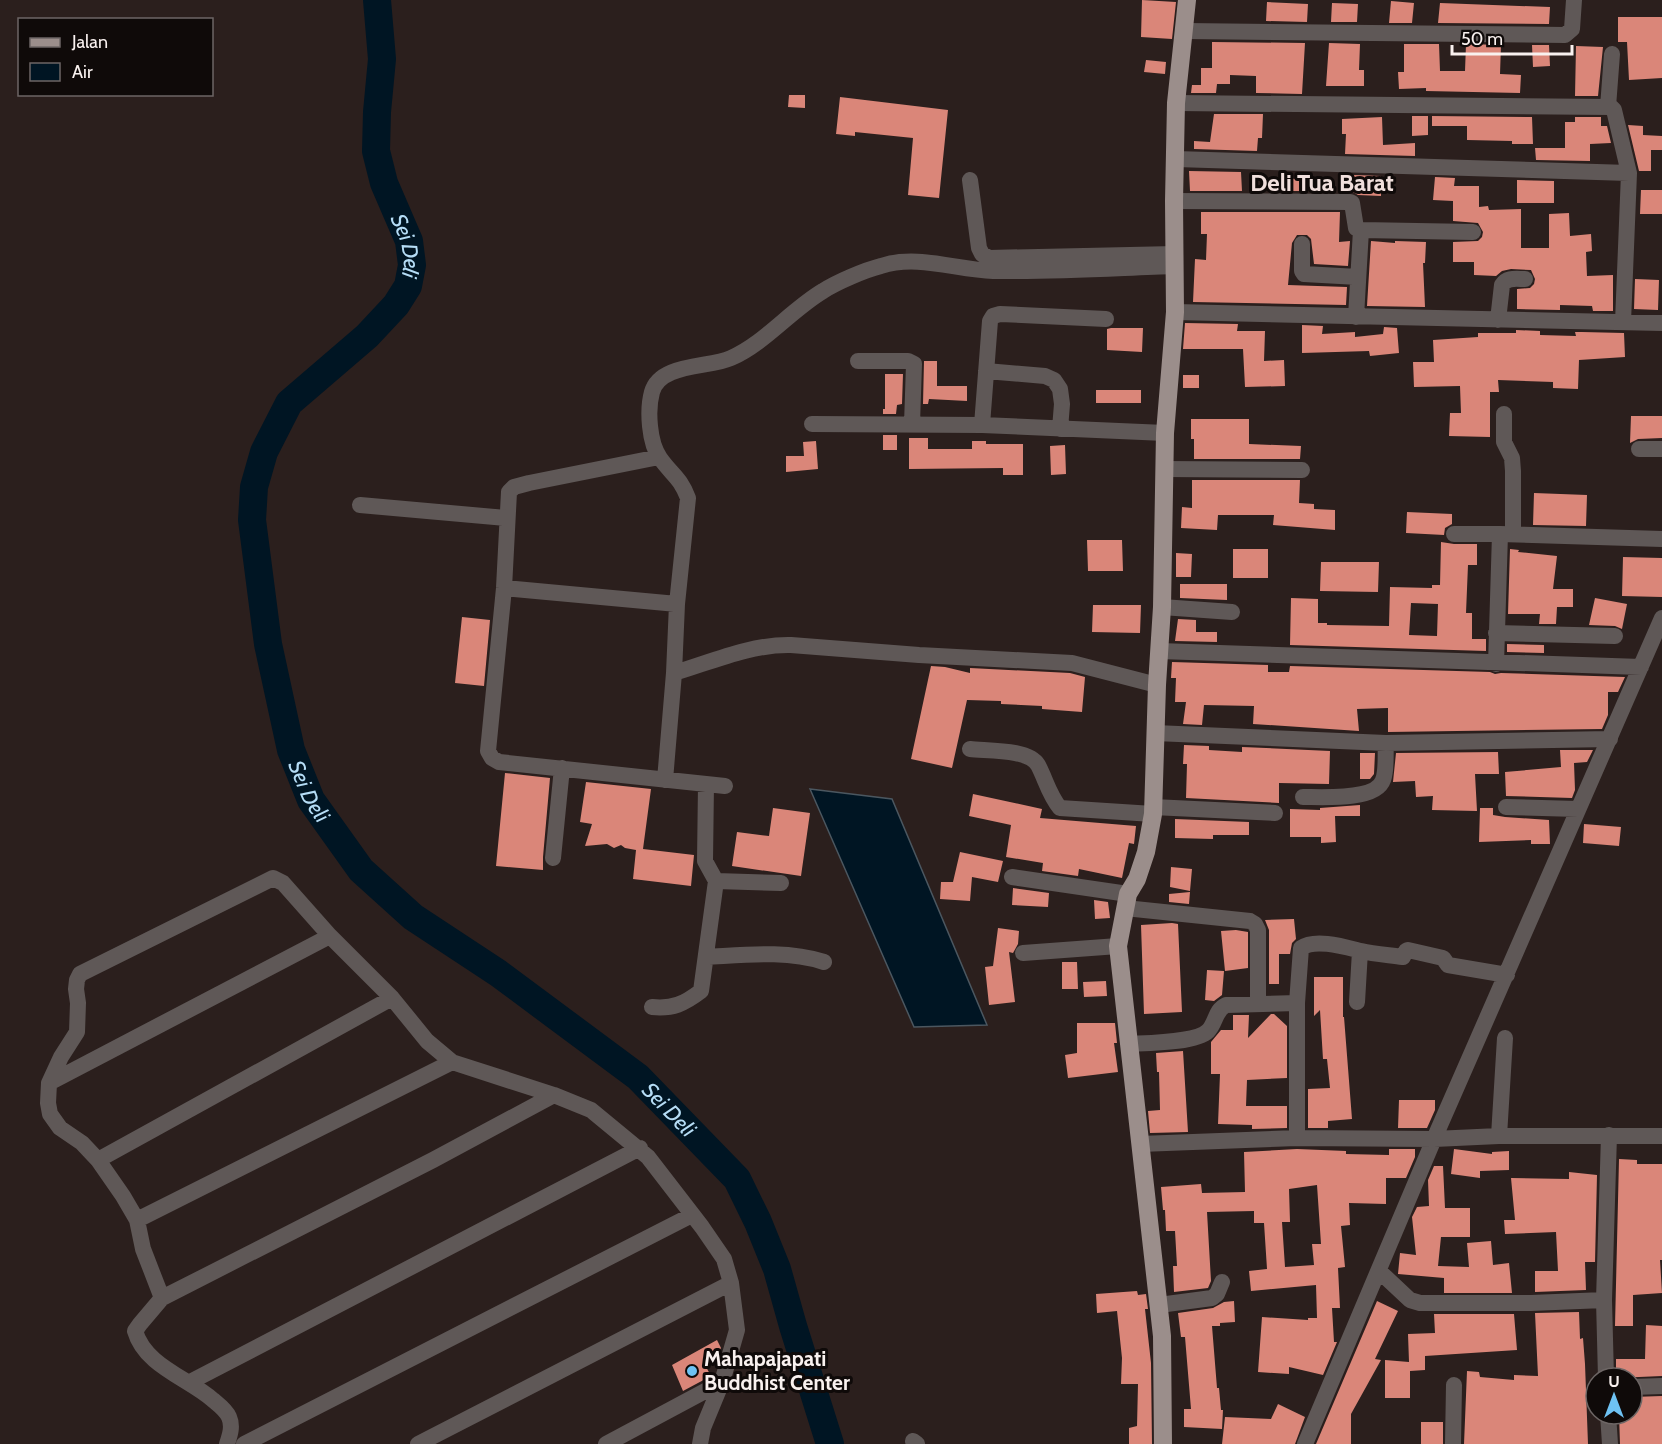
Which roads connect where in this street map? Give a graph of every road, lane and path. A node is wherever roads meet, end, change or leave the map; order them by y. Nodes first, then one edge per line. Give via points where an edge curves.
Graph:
1 (1187, 0) edge
2 (1574, 0) edge
3 (1185, 31) junction
4 (1612, 54) dead end
5 (1176, 103) junction
6 (1608, 107) junction
7 (1176, 159) junction
8 (1629, 174) junction
9 (970, 180) dead end
10 (1174, 201) junction
11 (1361, 230) junction
12 (1473, 232) dead end
13 (1302, 244) dead end
14 (1175, 260) junction
15 (1358, 277) junction
16 (1525, 279) dead end
17 (1175, 312) junction
18 (1356, 317) junction
19 (1106, 319) dead end
20 (1498, 320) junction
21 (1623, 322) junction
22 (1662, 323) edge
23 (858, 361) dead end
24 (986, 371) junction
25 (1504, 414) dead end
26 (812, 424) dead end
27 (912, 424) junction
28 (982, 425) junction
29 (1060, 429) junction
30 (1165, 433) junction
31 (1639, 449) dead end
32 (1662, 449) edge
33 (659, 457) junction
34 (1164, 469) junction
35 (1302, 470) dead end
36 (360, 505) dead end
37 (506, 518) junction
38 (1454, 534) dead end
39 (1506, 534) junction
40 (1662, 539) edge
41 (504, 588) junction
42 (677, 604) junction
43 (1162, 607) junction
44 (1232, 612) dead end
45 (1660, 625) edge
46 (1496, 633) junction
47 (1615, 636) dead end
48 (1159, 651) junction
49 (1496, 664) junction
50 (1641, 667) junction
51 (674, 673) junction
52 (1157, 685) junction
53 (1155, 733) junction
54 (1610, 739) junction
55 (1386, 743) junction
56 (970, 749) dead end
57 (562, 768) junction
58 (666, 780) junction
59 (706, 784) junction
60 (725, 786) dead end
61 (1304, 797) dead end
62 (1506, 807) dead end
63 (1578, 810) junction
64 (1153, 811) junction
65 (1275, 813) dead end
66 (553, 858) dead end
67 (1012, 877) dead end
68 (716, 881) junction
69 (781, 883) dead end
70 (1126, 901) junction
71 (330, 936) junction
72 (1118, 946) junction
73 (1360, 951) junction
74 (1023, 953) dead end
75 (706, 957) junction
76 (824, 962) dead end
77 (1507, 975) junction
78 (392, 998) junction
79 (1357, 1002) dead end
80 (1297, 1003) junction
81 (1258, 1004) junction
82 (652, 1007) dead end
83 (1505, 1038) dead end
84 (1129, 1044) junction
85 (452, 1062) junction
86 (49, 1083) junction
87 (554, 1095) junction
88 (1609, 1135) junction
89 (1498, 1136) junction
90 (1662, 1136) edge
91 (1297, 1138) junction
92 (1434, 1139) junction
93 (1140, 1144) junction
94 (640, 1148) junction
95 (98, 1160) junction
96 (692, 1215) junction
97 (137, 1220) junction
98 (1379, 1271) junction
99 (1222, 1282) dead end
100 (731, 1283) junction
101 (162, 1298) junction
102 (1604, 1300) junction
103 (1158, 1305) junction
104 (1606, 1366) edge
105 (190, 1382) junction
106 (722, 1382) junction
107 (1454, 1385) dead end
108 (1662, 1386) edge
109 (1644, 1387) edge
110 (1609, 1426) edge
111 (227, 1444) edge
112 (244, 1444) edge
113 (418, 1444) edge
114 (606, 1444) edge
115 (700, 1444) edge
116 (1163, 1444) edge
117 (1305, 1444) edge
118 (1453, 1444) edge
119 (1610, 1444) edge

1 - 3 main road
2 - 3 street via 1572,29 1565,35
3 - 5 main road
4 - 6 street
5 - 6 street
5 - 7 main road
6 - 8 street via 1614,110
7 - 8 street
7 - 10 main road
8 - 21 street
9 - 14 street via 979,248 989,258
10 - 11 street via 1350,202 1356,228
10 - 14 main road
11 - 12 street
11 - 15 street
13 - 15 street via 1304,274
14 - 17 main road
14 - 33 street via 992,271 904,261 881,266 823,291 740,354 662,377 652,390 650,408 650,425
15 - 18 street
16 - 20 street via 1504,281
17 - 18 street
17 - 30 main road
18 - 20 street
19 - 24 street via 993,316
20 - 21 street
21 - 22 street
23 - 27 street via 914,364
24 - 28 street
24 - 29 street via 1054,380 1062,404
25 - 39 street via 1504,442 1513,471
26 - 27 street
27 - 28 street
28 - 29 street
29 - 30 street
30 - 34 main road
31 - 32 street
33 - 37 street via 514,487 507,495
33 - 42 street via 683,483 688,498
34 - 35 street
34 - 43 main road
36 - 37 street
37 - 41 street
38 - 39 street
39 - 40 street
39 - 46 street
41 - 42 street
41 - 57 street via 489,755 499,762
42 - 51 street
43 - 44 street
43 - 48 main road
45 - 50 street
46 - 47 street
46 - 49 street
48 - 49 street
48 - 52 main road
49 - 50 street
50 - 54 street
51 - 52 street via 775,644 1072,663
51 - 58 street
52 - 53 main road
53 - 55 street
53 - 64 main road
54 - 55 street
54 - 63 street
55 - 61 street via 1379,786 1348,797
56 - 64 street via 1025,754 1033,759 1052,800 1060,808
57 - 58 street
57 - 66 street
58 - 59 street
59 - 60 street
59 - 68 street via 705,861
62 - 63 street
63 - 77 street
64 - 65 street
64 - 70 main road via 1146,852
67 - 70 street
68 - 69 street
68 - 75 street
70 - 72 main road
70 - 81 street via 1255,924
71 - 78 street
71 - 86 street
71 - 86 street via 283,883 273,878 80,974 76,989 77,1032
72 - 74 street
72 - 84 main road
73 - 77 street via 1404,957 1408,950 1443,957 1449,965
73 - 79 street
73 - 80 street via 1310,943 1301,948
75 - 76 street via 804,955
75 - 82 street via 700,990 687,1002
77 - 92 street
78 - 85 street via 427,1041
78 - 95 street
80 - 81 street
80 - 91 street
81 - 84 street via 1221,1007 1201,1036
83 - 89 street
84 - 93 main road
85 - 87 street
85 - 97 street
86 - 95 street via 50,1114 60,1128
87 - 94 street via 591,1110
87 - 101 street
88 - 89 street
88 - 90 street
88 - 102 street
89 - 92 street
91 - 92 street
91 - 93 street
92 - 98 street
93 - 103 main road
94 - 96 street
94 - 105 street
95 - 97 street
96 - 100 street via 724,1259
96 - 112 street
97 - 101 street via 143,1249
98 - 102 street via 1410,1300 1420,1303
98 - 117 street
99 - 103 street via 1212,1298
100 - 106 street via 737,1330
100 - 113 street
101 - 105 street via 135,1331 137,1339 151,1357
102 - 104 street
103 - 116 main road
105 - 111 street via 229,1418 232,1429
106 - 114 street
106 - 115 street
107 - 118 street
108 - 109 street
110 - 119 street

